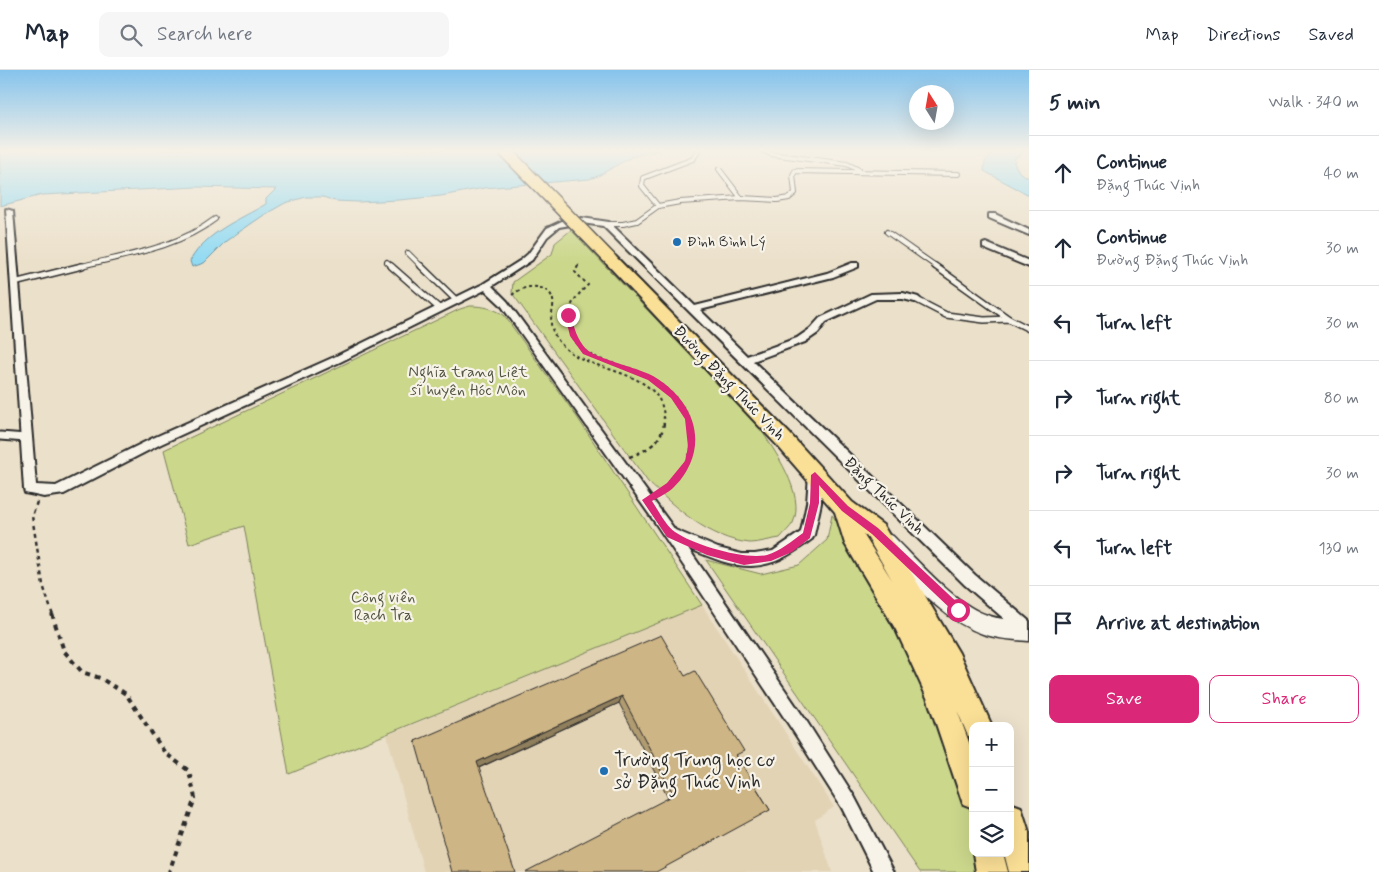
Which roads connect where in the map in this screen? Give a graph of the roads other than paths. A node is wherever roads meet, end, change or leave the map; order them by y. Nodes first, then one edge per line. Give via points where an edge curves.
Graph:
1 (540, 187) edge
2 (643, 187) edge
3 (733, 187) edge
4 (794, 187) edge
5 (741, 198) junction
6 (658, 206) junction
7 (9, 211) dead end
8 (992, 216) dead end
9 (215, 219) dead end
10 (606, 224) junction
11 (887, 232) dead end
12 (1029, 233) edge
13 (986, 246) dead end
14 (408, 253) dead end
15 (387, 262) dead end
16 (1029, 264) edge
17 (855, 265) dead end
18 (14, 284) junction
19 (486, 286) junction
20 (916, 299) joint
21 (457, 301) junction
22 (440, 309) junction
23 (693, 309) junction
24 (1008, 319) junction
25 (1029, 329) edge
26 (745, 360) junction
27 (0, 436) edge
28 (26, 438) junction
29 (815, 475) junction
30 (845, 508) junction
31 (875, 531) junction
32 (670, 534) junction
33 (1029, 632) edge
34 (976, 722) edge
35 (969, 782) edge
36 (1014, 832) edge
37 (989, 857) edge
38 (884, 872) edge
39 (992, 872) edge
40 (1025, 872) edge

1 - 29 main road, Đường Đặng Thúc Vịnh, bridge
2 - 6 lane
3 - 5 lane
4 - 5 lane via 789,198
5 - 6 lane
6 - 10 lane via 637,221
7 - 18 street
8 - 12 street
9 - 18 lane via 198,232 172,243
10 - 19 street via 595,220 559,224 544,234 529,258
10 - 23 street, Đặng Thúc Vịnh
11 - 24 lane
13 - 16 street
14 - 21 lane
15 - 22 lane
17 - 23 street via 830,275
18 - 28 street
19 - 21 street
19 - 32 street via 504,303
20 - 24 lane via 946,315 984,320
20 - 26 street via 874,296 823,320 801,340
21 - 22 street
22 - 28 street via 59,490 47,493 30,490
23 - 26 street, Đặng Thúc Vịnh
24 - 25 lane
26 - 33 street, Đặng Thúc Vịnh via 970,580
27 - 28 lane
29 - 30 main road, Đường Đặng Thúc Vịnh
29 - 32 street via 814,503 807,535 768,559 744,561 710,552
30 - 31 main road, Đường Đặng Thúc Vịnh
30 - 35 main road, Đường Đặng Thúc Vịnh via 853,537 905,622 940,698
31 - 33 street, Đặng Thúc Vịnh via 968,617 982,624
31 - 34 main road, Đường Đặng Thúc Vịnh via 950,662
32 - 38 street via 848,802
36 - 40 main road
37 - 39 main road

